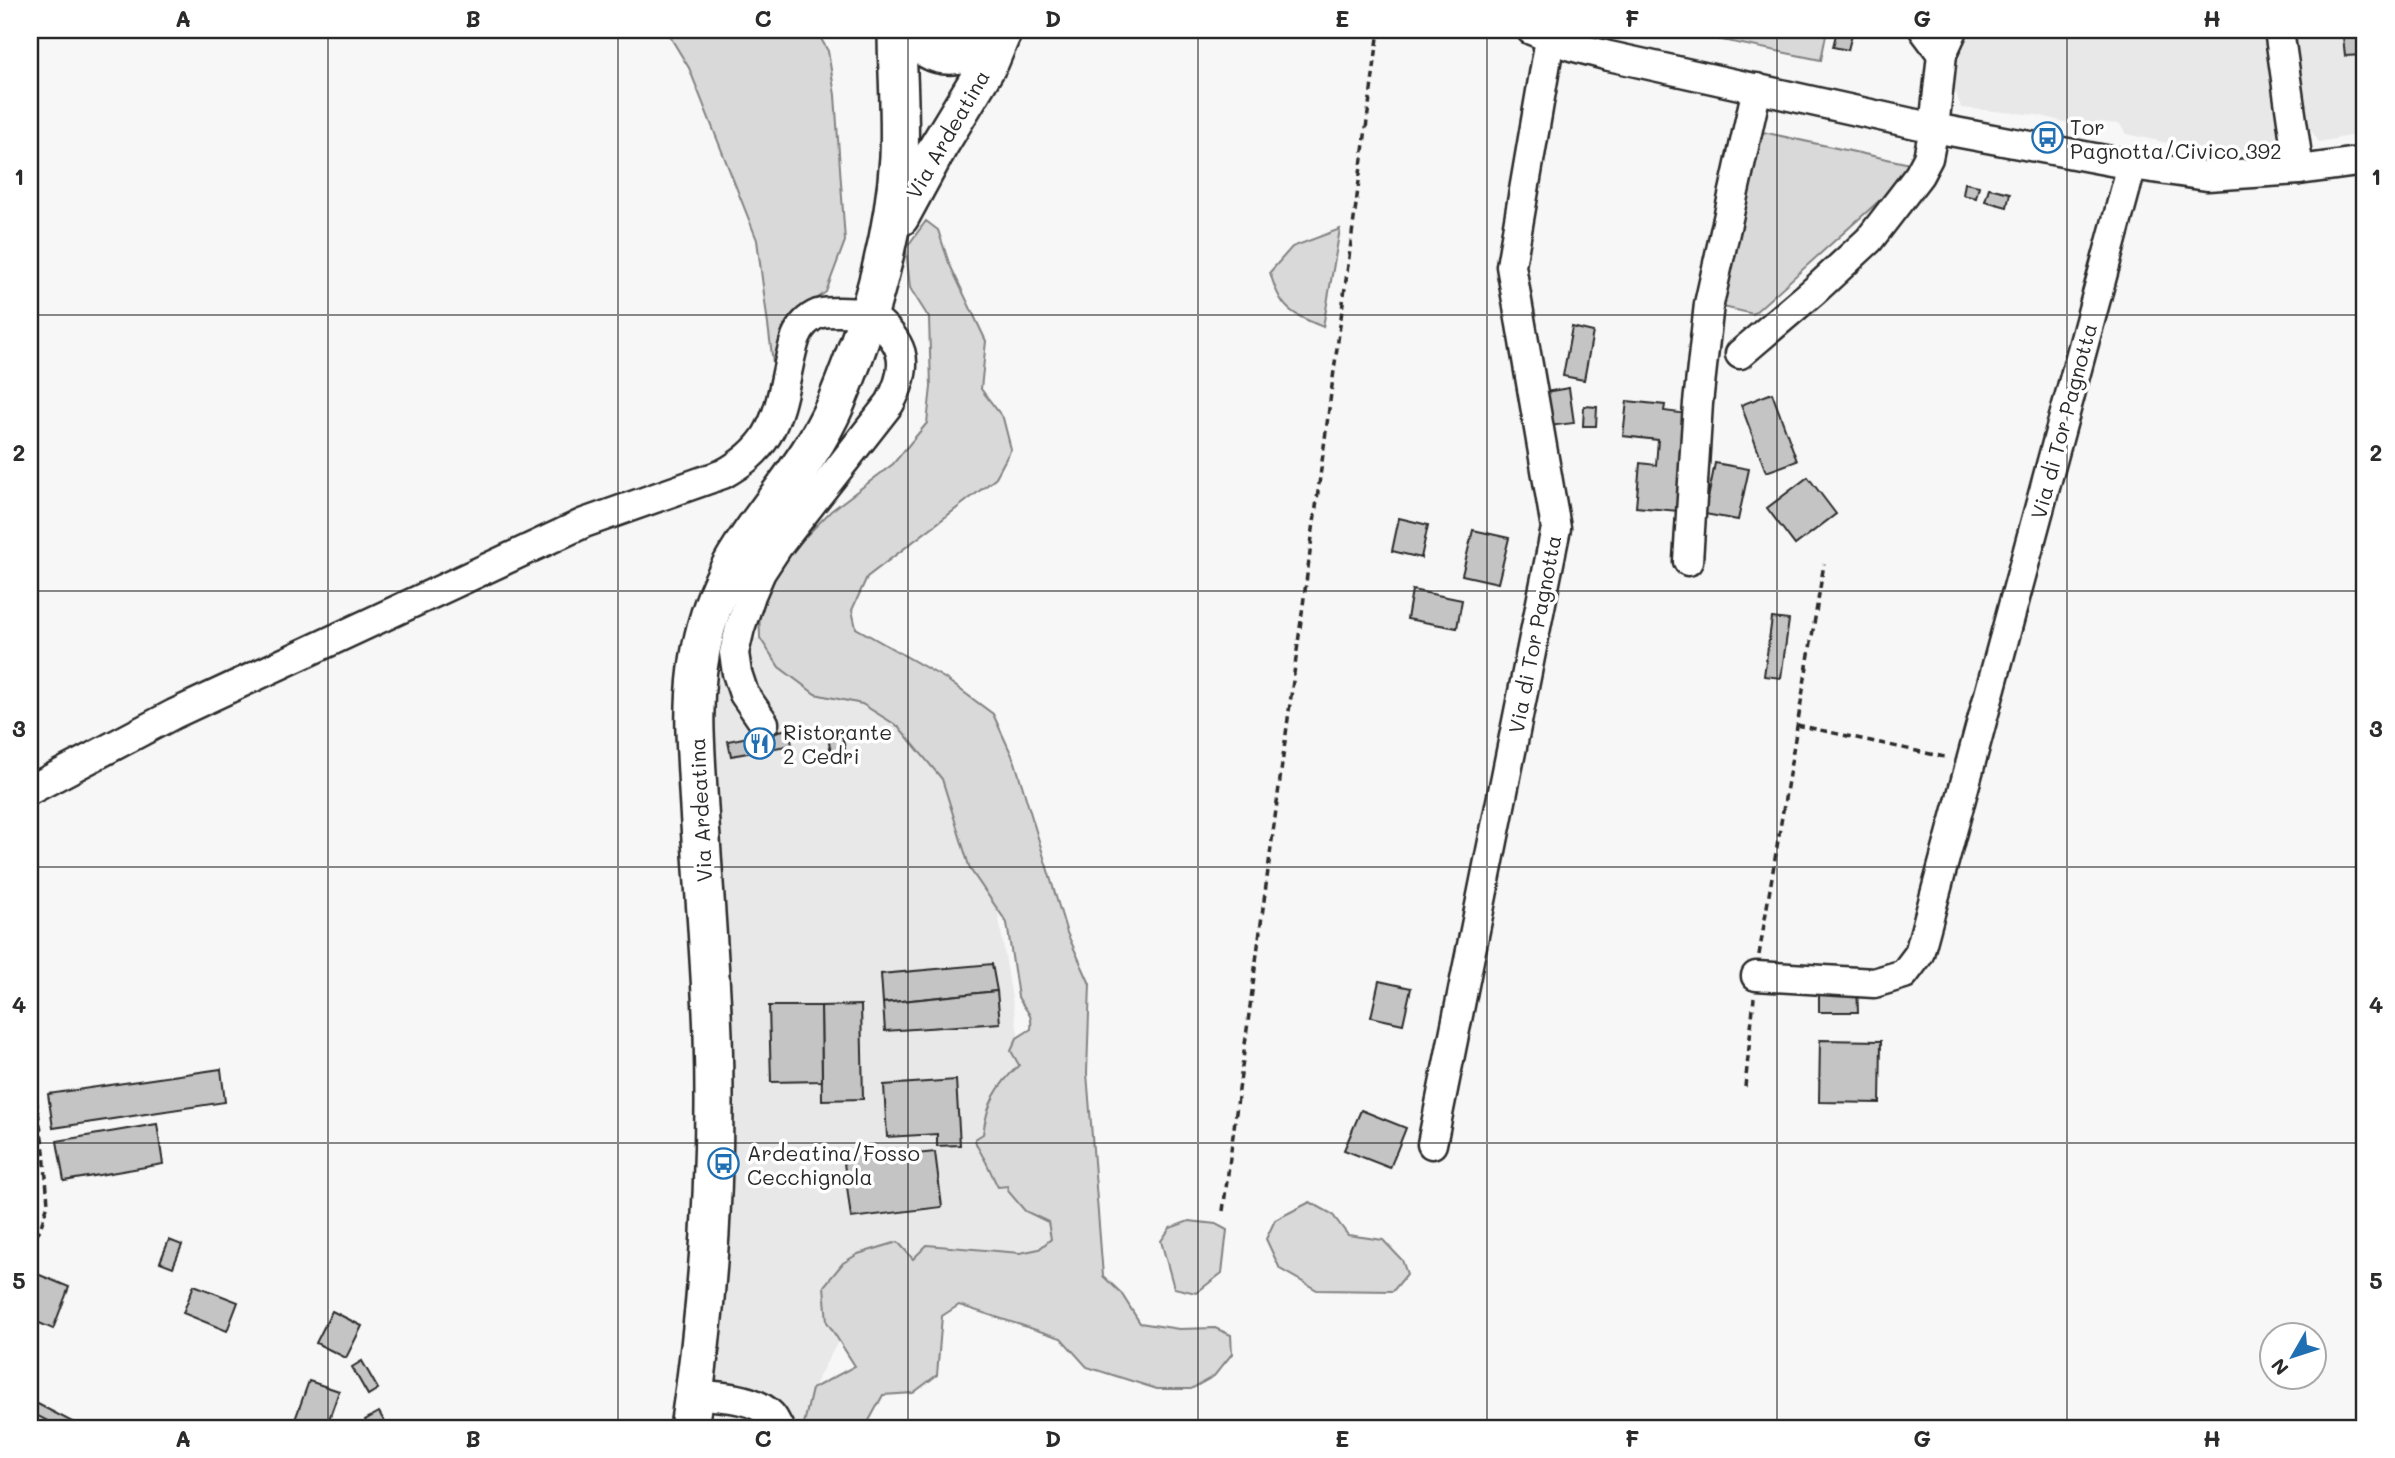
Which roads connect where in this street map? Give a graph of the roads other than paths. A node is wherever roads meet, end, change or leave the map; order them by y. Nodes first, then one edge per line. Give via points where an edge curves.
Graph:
1 (897, 30) edge
2 (908, 30) edge
3 (1924, 30) edge
4 (2279, 30) edge
5 (1002, 31) edge
6 (1541, 34) edge
7 (1948, 42) edge
8 (1757, 88) junction
9 (1934, 128) junction
10 (2365, 161) edge
11 (2132, 165) junction
12 (2299, 170) junction
13 (890, 236) junction
14 (867, 313) junction
15 (1740, 354) dead end
16 (1688, 561) dead end
17 (764, 723) dead end
18 (30, 790) edge
19 (1756, 976) road end
20 (1432, 1144) dead end
21 (692, 1411) edge
22 (779, 1428) edge

1 - 13 main road, Via Ardeatina via 899,154
2 - 5 main road via 922,46 950,56 977,50
3 - 7 street
4 - 12 street
5 - 13 main road, Via Ardeatina via 990,61
6 - 8 street, Via di Tor Pagnotta via 1609,57
6 - 20 street, Via di Tor Pagnotta via 1511,266 1556,528
7 - 9 street
8 - 9 street, Via di Tor Pagnotta
8 - 16 street via 1709,304
9 - 11 street, Via di Tor Pagnotta
9 - 15 street via 1919,175 1869,240
10 - 12 street, Via di Tor Pagnotta
11 - 12 street, Via di Tor Pagnotta via 2207,176
11 - 19 street, Via di Tor Pagnotta via 1919,954 1904,974 1874,983
13 - 14 main road, Via Ardeatina
14 - 17 street via 896,339 902,355 898,388 778,546 756,583 734,653 744,694
14 - 18 street via 820,314 802,326 768,433 742,464 584,523 174,714
14 - 21 main road, Via Ardeatina via 820,436 739,551 722,584 697,662 695,723 713,1086 707,1258
21 - 22 street via 736,1399 770,1413

